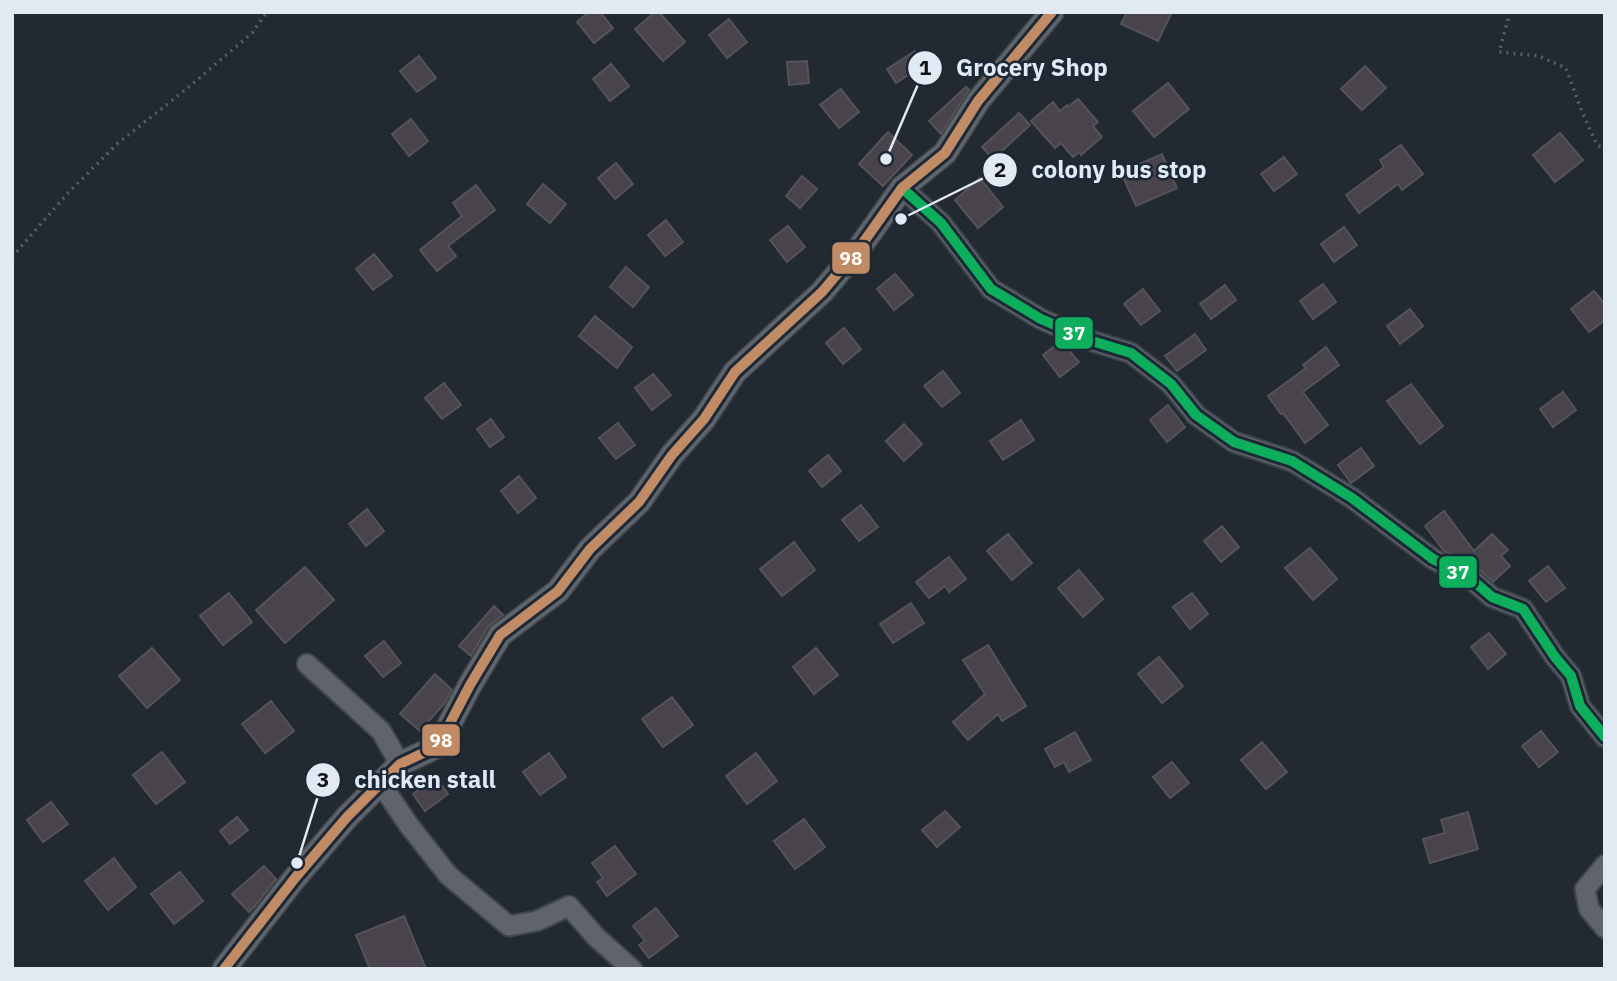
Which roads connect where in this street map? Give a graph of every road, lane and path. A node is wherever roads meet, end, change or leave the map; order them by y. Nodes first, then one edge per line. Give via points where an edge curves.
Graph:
1 (267, 12) edge
2 (1052, 12) edge
3 (1510, 12) edge
4 (1605, 149) edge
5 (902, 188) junction
6 (12, 257) edge
7 (307, 664) dead end
8 (1605, 737) edge
9 (400, 764) junction
10 (381, 784) junction
11 (1605, 865) edge
12 (1605, 928) edge
13 (223, 969) edge
14 (632, 969) edge

1 - 6 path via 251,33 117,144
2 - 5 street via 978,101 945,153
3 - 4 path via 1499,52 1539,56 1566,68 1597,145
5 - 8 street via 941,223 991,289 1041,319 1131,353 1171,384 1196,415 1234,442 1292,461 1492,597 1523,610 1571,676 1580,706
5 - 9 street via 822,292 735,372 705,419 639,502 590,549 558,591 500,635 438,746
7 - 9 street via 381,731
9 - 10 street
10 - 13 street via 347,817
10 - 14 street via 448,875 509,926 537,921 569,906
11 - 12 street via 1585,890 1589,909

